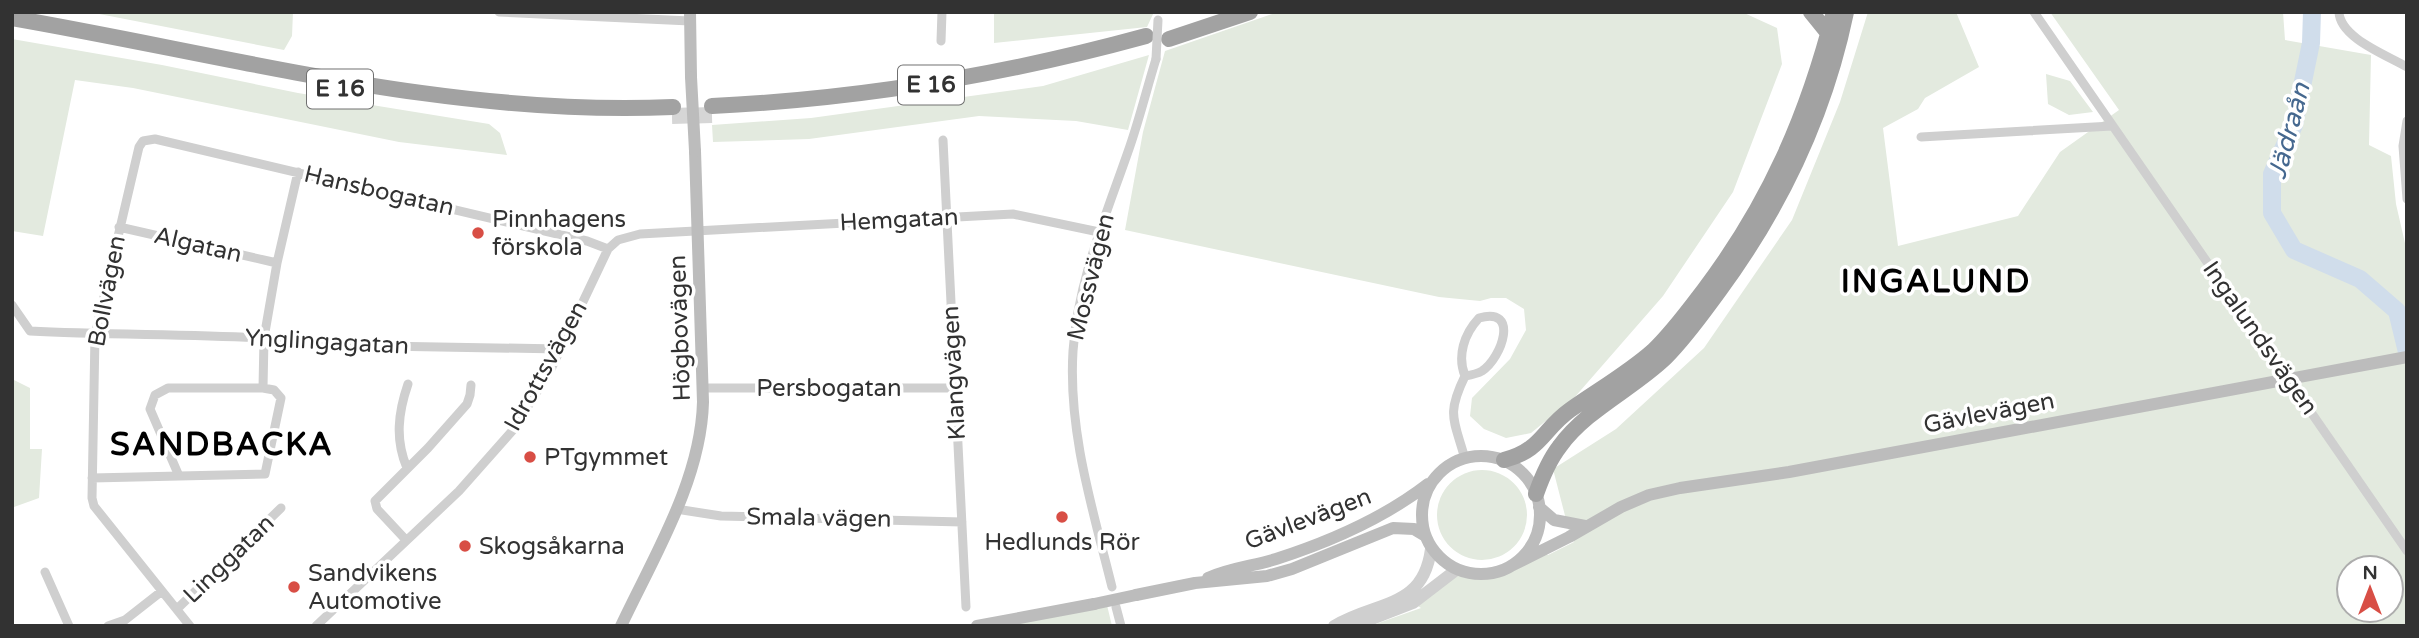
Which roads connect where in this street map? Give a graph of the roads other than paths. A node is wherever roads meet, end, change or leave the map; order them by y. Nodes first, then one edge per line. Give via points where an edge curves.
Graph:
1 (499, 12) edge
2 (942, 12) edge
3 (1223, 12) edge
4 (1250, 12) edge
5 (1811, 12) edge
6 (1834, 12) edge
7 (1846, 12) edge
8 (2034, 12) edge
9 (2339, 12) edge
10 (690, 17) edge
11 (12, 18) edge
12 (1163, 25) edge
13 (12, 28) edge
14 (1828, 33) junction
15 (941, 41) dead end
16 (1149, 47) junction
17 (2407, 67) edge
18 (713, 110) tunnel mouth
19 (2407, 121) edge
20 (2112, 126) junction
21 (1921, 137) dead end
22 (148, 139) joint
23 (943, 140) dead end
24 (2405, 154) edge
25 (298, 172) junction
26 (2407, 199) edge
27 (946, 217) junction
28 (119, 227) junction
29 (698, 231) junction
30 (1099, 232) junction
31 (608, 249) junction
32 (277, 263) junction
33 (12, 306) edge
34 (95, 335) junction
35 (264, 338) junction
36 (560, 349) junction
37 (2407, 357) edge
38 (1465, 376) junction
39 (2288, 378) junction
40 (408, 384) dead end
41 (471, 385) dead end
42 (263, 388) junction
43 (703, 388) junction
44 (955, 388) junction
45 (1465, 459) junction
46 (1504, 460) junction
47 (407, 468) junction
48 (179, 476) junction
49 (92, 478) junction
50 (1432, 482) junction
51 (1537, 500) junction
52 (281, 508) dead end
53 (676, 509) junction
54 (962, 522) junction
55 (1585, 526) junction
56 (1424, 535) junction
57 (406, 540) junction
58 (1431, 549) junction
59 (2407, 551) edge
60 (1509, 568) junction
61 (1456, 570) junction
62 (45, 572) dead end
63 (1195, 583) junction
64 (1112, 587) dead end
65 (162, 591) junction
66 (967, 607) dead end
67 (1116, 607) dead end
68 (177, 609) junction
69 (330, 612) junction
70 (1372, 614) junction
71 (69, 626) edge
72 (108, 626) edge
73 (190, 626) edge
74 (316, 626) edge
75 (333, 626) edge
76 (621, 626) edge
77 (977, 626) edge
78 (1121, 626) edge
79 (1334, 626) edge
80 (1354, 626) edge

1 - 10 street
2 - 15 street
3 - 12 highway
4 - 12 highway
5 - 14 highway
6 - 14 highway
7 - 51 highway via 1814,121 1774,206 1739,264 1665,358 1560,446
8 - 20 street, Ingalundsvägen
9 - 17 street via 2350,34
10 - 29 main road, Högbovägen, bridge
11 - 13 highway, E 16 via 419,93 673,112 620,118 520,114 418,102
12 - 16 street, Mossvägen, bridge
14 - 46 highway via 1782,165 1728,259 1655,349 1562,416 1534,448
16 - 18 highway, E 16 via 886,92
16 - 30 street, Mossvägen via 1131,143
19 - 24 street
20 - 21 street
20 - 39 street, Ingalundsvägen
22 - 25 street, Hansbogatan
22 - 28 street, Bollvägen via 139,147
23 - 27 street, Klangvägen
24 - 26 street
25 - 31 street, Hansbogatan
25 - 32 street
27 - 29 street, Hemgatan
27 - 30 street, Hemgatan via 1013,214
27 - 44 street, Klangvägen
28 - 32 street, Algatan
28 - 34 street, Bollvägen
29 - 31 street via 633,236
29 - 43 main road, Högbovägen
30 - 64 street, Mossvägen via 1082,293 1072,380 1083,473
31 - 36 street, Idrottsvägen
32 - 35 street
33 - 34 street, Ynglingagatan via 30,331
34 - 35 street, Ynglingagatan
34 - 49 street, Bollvägen
35 - 36 street, Ynglingagatan via 297,344
35 - 42 street
36 - 57 street, Idrottsvägen via 531,403 499,448
37 - 39 main road, Gävlevägen
38 - 38 street via 1484,370 1501,346 1504,330 1494,316 1479,318 1465,340 1461,354
38 - 45 street via 1452,415
39 - 55 main road, Gävlevägen via 1789,472 1680,488 1649,495
39 - 59 street, Ingalundsvägen
40 - 47 street via 399,419 400,450
41 - 47 street, Idrottsvägen via 467,404
42 - 48 street, Ynglingagatan via 274,390 281,398 265,474
42 - 48 street, Ynglingagatan via 167,388 155,395 150,409
43 - 44 street, Persbogatan
43 - 53 main road, Högbovägen via 700,444
44 - 54 street, Klangvägen
45 - 46 main road
45 - 50 main road
46 - 51 main road via 1525,473
47 - 57 street, Idrottsvägen via 377,496 375,505
48 - 49 street, Ynglingagatan
49 - 65 street, Bollvägen via 94,506
50 - 56 main road via 1423,502
50 - 63 main road, Gävlevägen via 1409,499 1319,543
51 - 55 main road via 1554,520
51 - 60 main road via 1539,525 1533,544
52 - 68 street, Linggatan
53 - 54 street, Smala vägen via 722,516
53 - 76 main road, Högbovägen
54 - 66 street, Klangvägen
55 - 60 main road, Gävlevägen
56 - 58 main road
56 - 63 main road, Gävlevägen via 1414,529 1393,528 1267,576
57 - 69 street, Idrottsvägen
58 - 61 main road
58 - 70 street via 1425,575 1413,591
60 - 61 main road via 1479,575
61 - 70 street via 1413,603
62 - 71 street
63 - 77 main road, Gävlevägen, bridge
65 - 68 street, Bollvägen
65 - 72 street, Linggatan via 125,620
67 - 78 street
68 - 73 street, Bollvägen
69 - 74 street, Idrottsvägen
69 - 75 street
70 - 79 street
70 - 80 street

